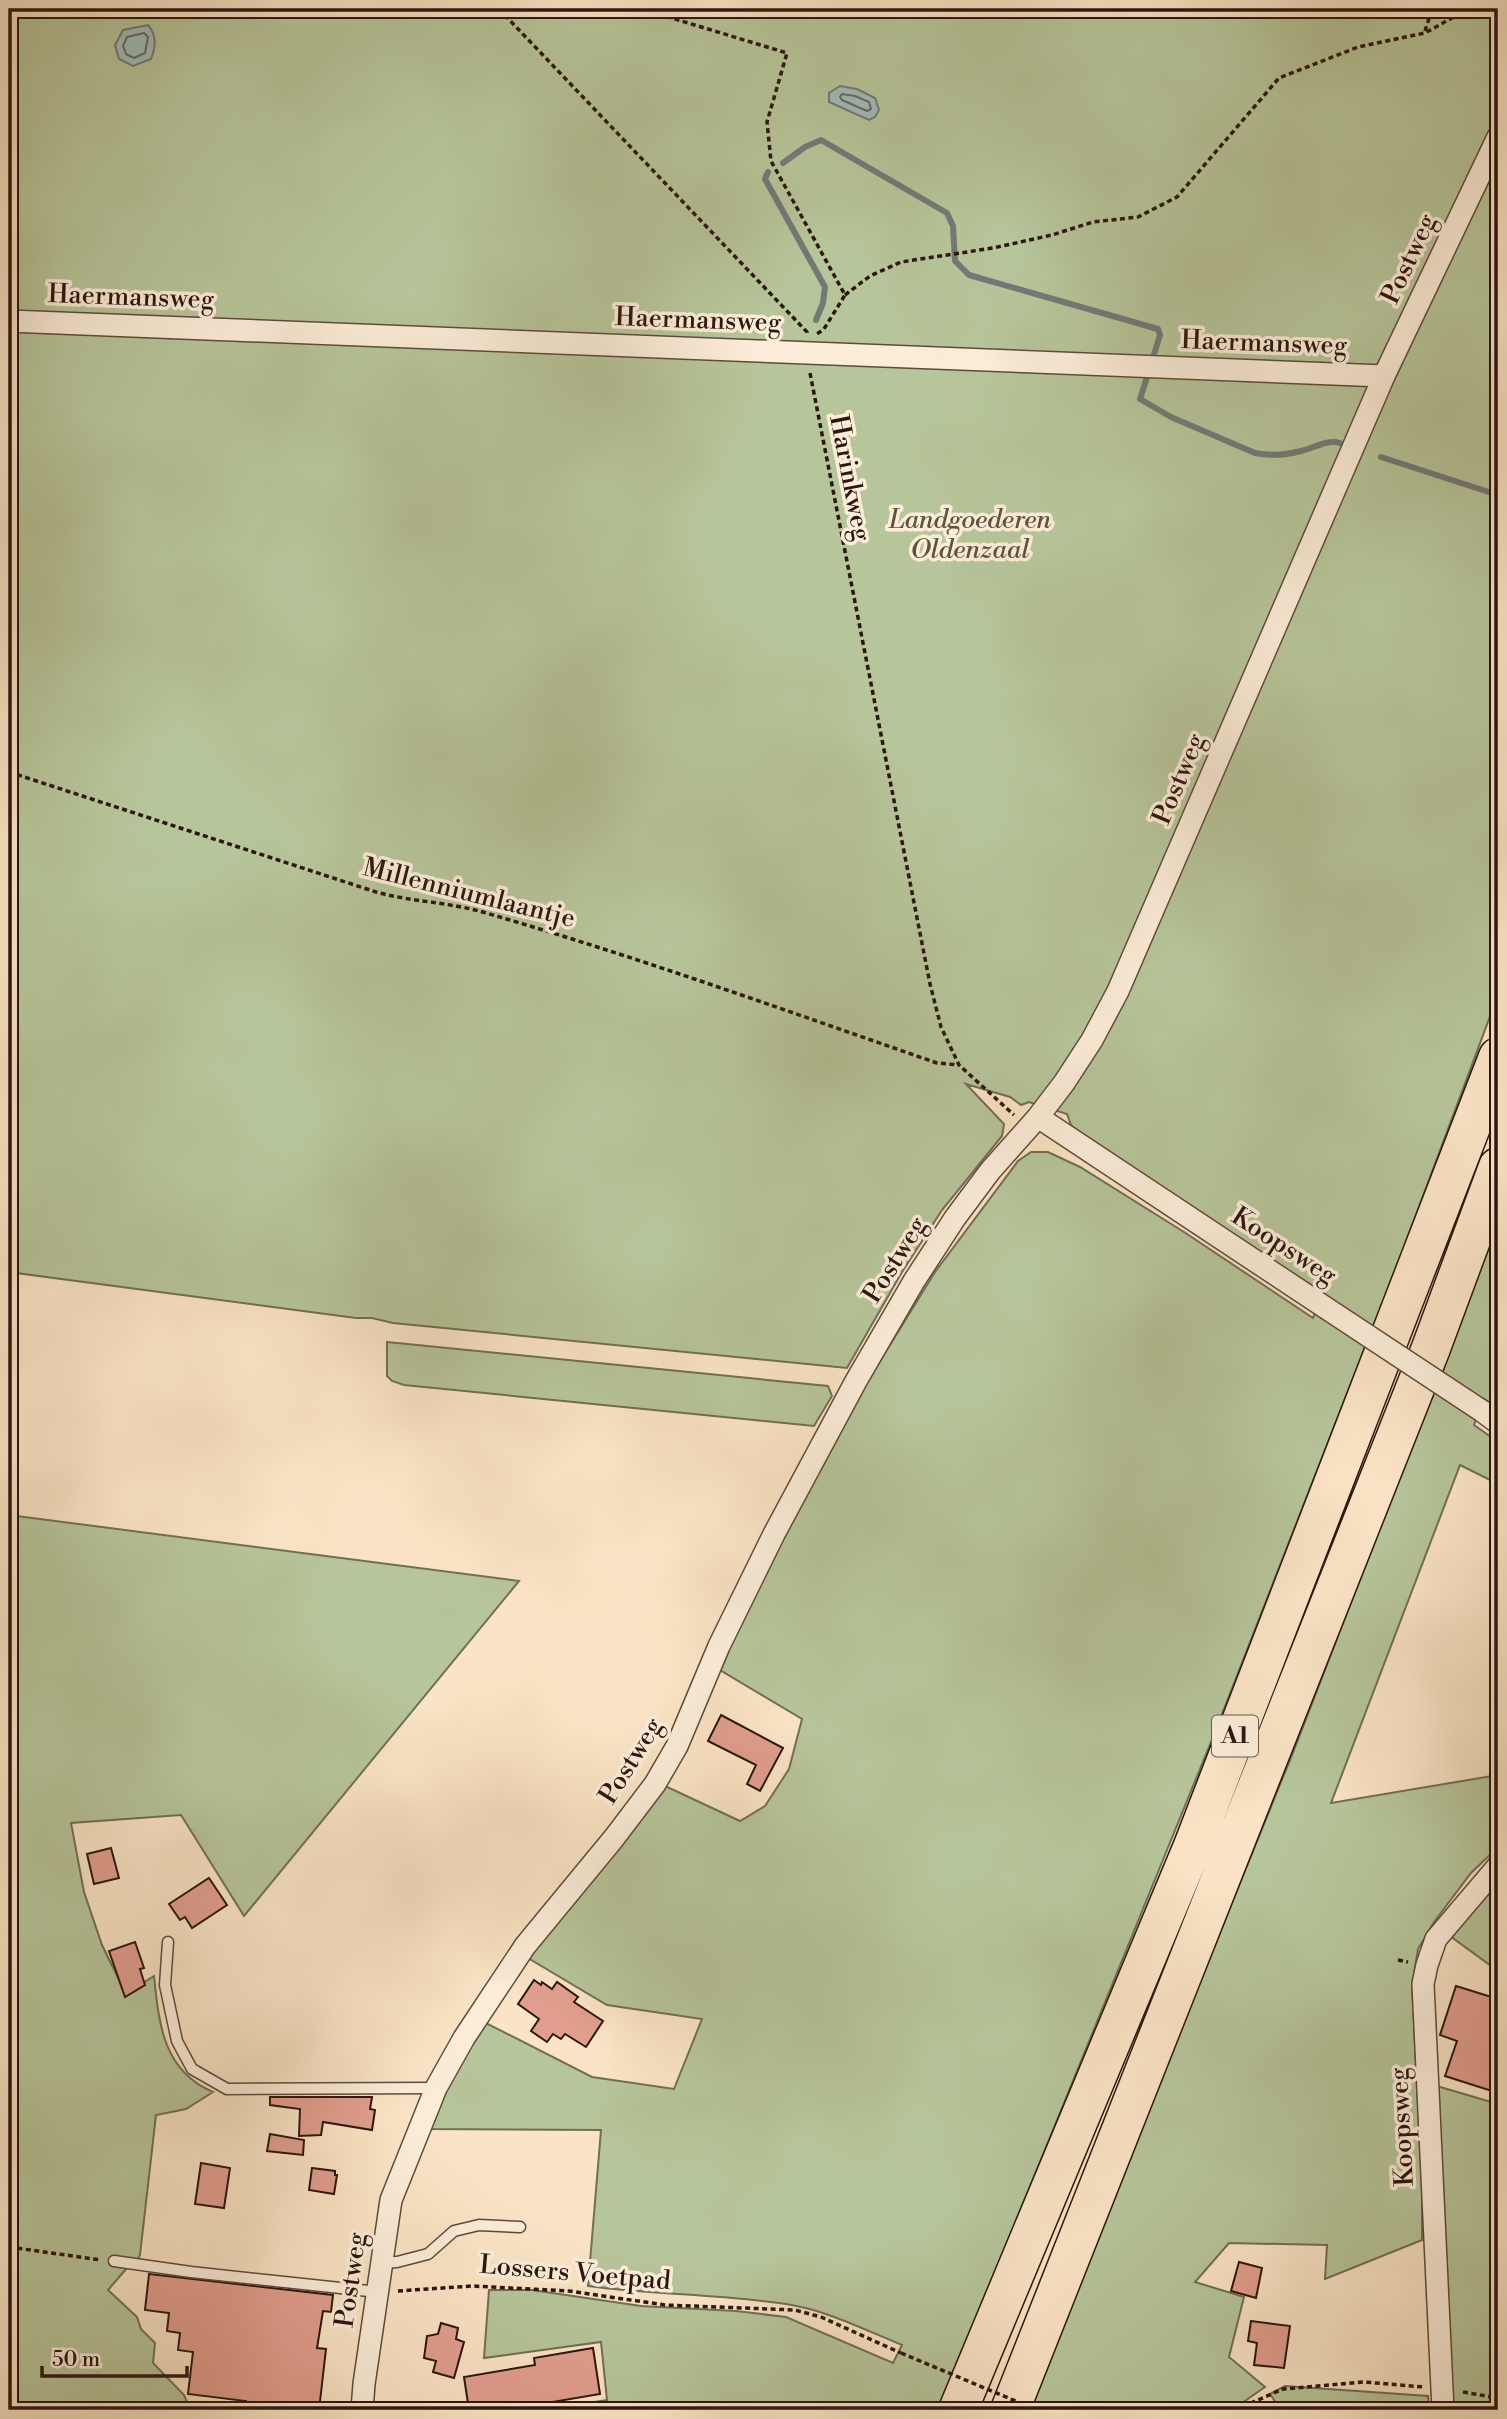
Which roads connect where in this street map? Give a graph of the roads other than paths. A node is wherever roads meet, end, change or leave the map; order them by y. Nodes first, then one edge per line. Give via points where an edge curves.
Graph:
1 (1498, 137) edge
2 (9, 321) edge
3 (1384, 376) junction
4 (1498, 1056) edge
5 (1034, 1122) junction
6 (1498, 1167) edge
7 (1490, 1417) edge
8 (1498, 1866) edge
9 (168, 1942) dead end
10 (436, 2088) junction
11 (520, 2227) dead end
12 (114, 2261) road end
13 (382, 2263) junction
14 (378, 2292) junction
15 (362, 2410) edge
16 (958, 2410) edge
17 (1010, 2410) edge
18 (1443, 2410) edge

1 - 3 street, Postweg
2 - 3 street, Haermansweg via 806,347
3 - 5 street, Postweg via 1118,991 1092,1040
4 - 16 highway, A1 via 1193,1846
5 - 7 street, Koopsweg, bridge
5 - 10 street, Postweg via 955,1218 856,1381 774,1534 660,1775 525,1946
6 - 17 highway, A1 via 1431,1348
8 - 18 street, Koopsweg via 1436,1939 1423,1984
9 - 10 lane via 165,1985 177,2042 192,2069 227,2089
10 - 13 street, Postweg via 391,2200
11 - 13 lane via 478,2225 454,2231 428,2254
12 - 14 lane
13 - 14 street, Postweg
14 - 15 street, Postweg

